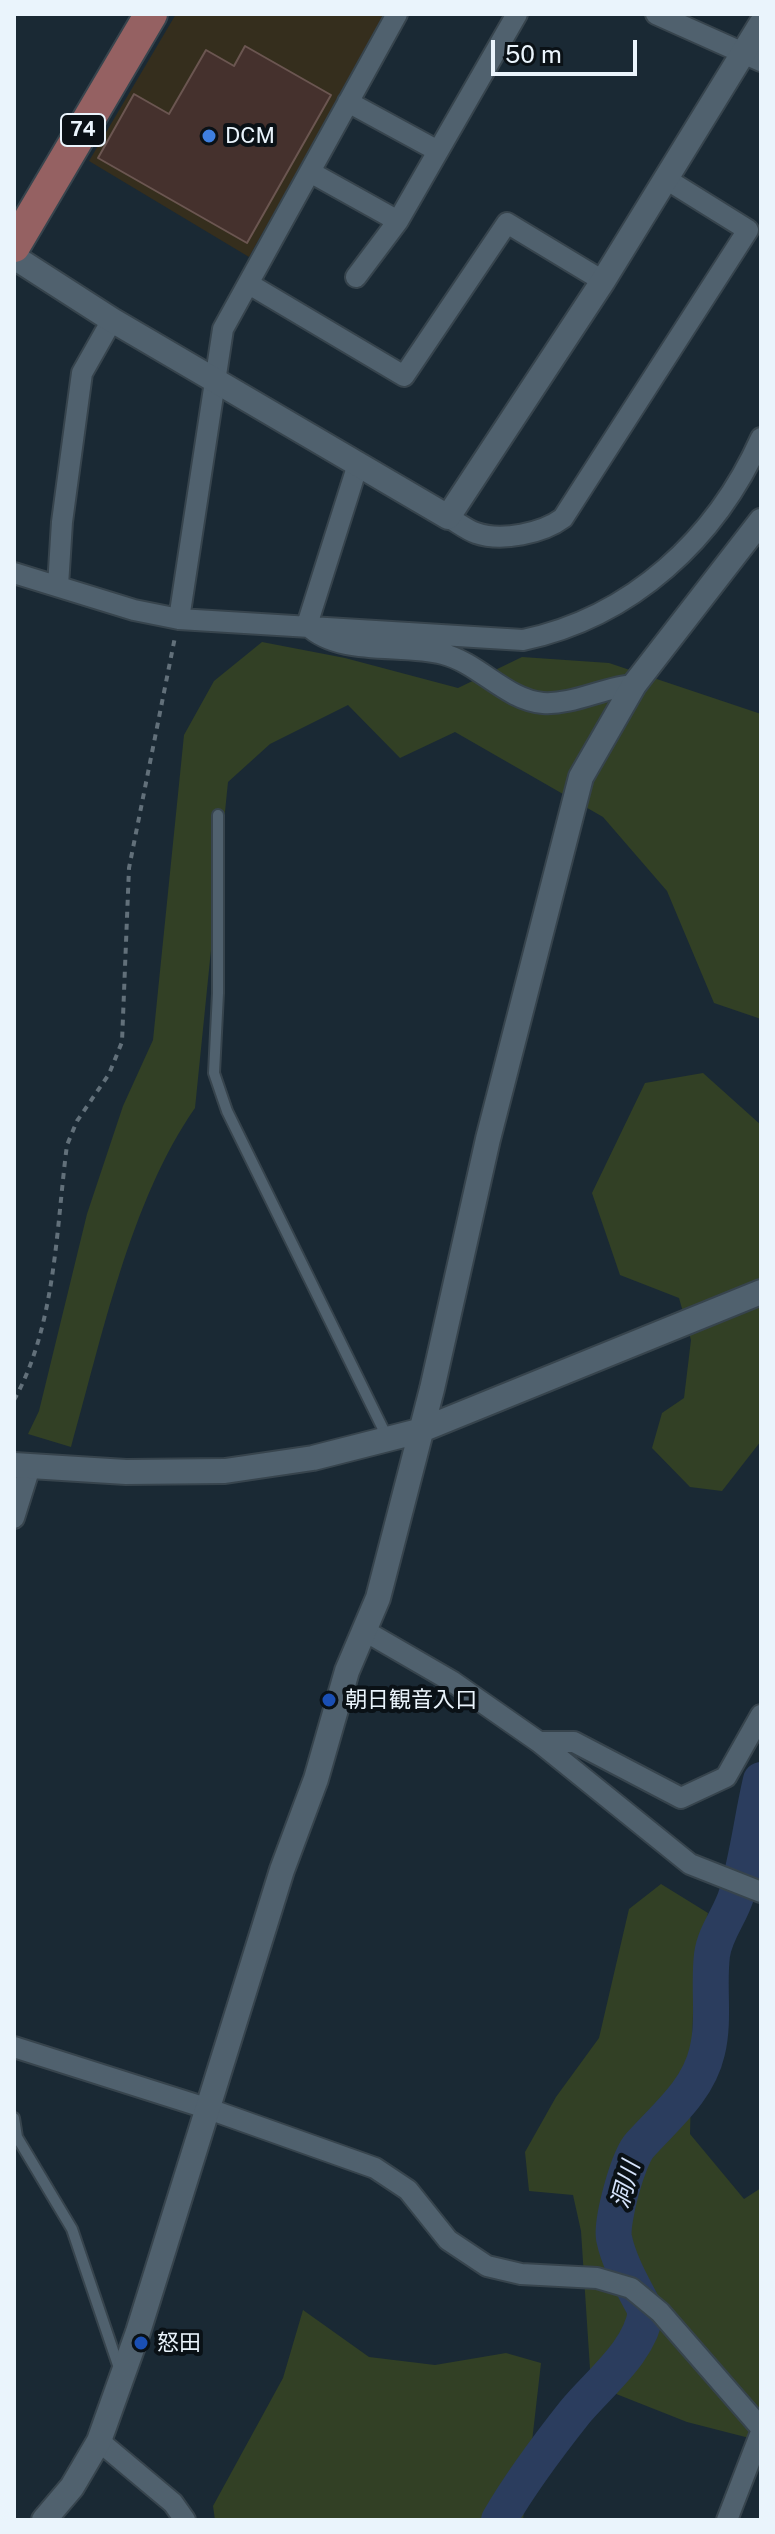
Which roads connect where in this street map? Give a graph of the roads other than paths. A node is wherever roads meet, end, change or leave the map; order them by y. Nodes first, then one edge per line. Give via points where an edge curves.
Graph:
1 (151, 14) edge
2 (397, 14) edge
3 (517, 14) edge
4 (656, 14) edge
5 (761, 24) edge
6 (752, 57) edge
7 (348, 102) junction
8 (438, 151) junction
9 (310, 172) junction
10 (666, 179) junction
11 (398, 221) junction
12 (14, 246) edge
13 (14, 257) edge
14 (356, 277) dead end
15 (603, 281) junction
16 (249, 284) junction
17 (112, 320) junction
18 (214, 380) junction
19 (761, 438) edge
20 (358, 464) junction
21 (448, 517) junction
22 (761, 521) edge
23 (14, 573) edge
24 (58, 586) junction
25 (179, 619) junction
26 (307, 625) junction
27 (634, 685) junction
28 (218, 815) dead end
29 (761, 1292) edge
30 (419, 1431) junction
31 (388, 1439) junction
32 (22, 1466) edge
33 (14, 1518) edge
34 (365, 1631) junction
35 (761, 1715) edge
36 (539, 1742) junction
37 (761, 1892) edge
38 (14, 2047) edge
39 (206, 2108) junction
40 (14, 2118) edge
41 (121, 2373) junction
42 (761, 2430) edge
43 (99, 2441) junction
44 (44, 2520) edge
45 (185, 2520) edge
46 (727, 2520) edge

1 - 12 main road, 74
2 - 7 street
3 - 8 street
4 - 6 street
5 - 6 street
6 - 10 street
7 - 8 street
7 - 9 street
8 - 11 street
9 - 11 street
9 - 16 street
10 - 15 street
10 - 21 street via 748,230 563,518 550,528 504,536 477,534
11 - 14 street
13 - 17 street
15 - 16 street via 507,223 404,376
15 - 21 street
16 - 18 street via 223,329
17 - 18 street
17 - 24 street via 82,373
18 - 20 street
18 - 25 street
19 - 26 street via 726,501 665,572 617,606 552,634 499,641
20 - 21 street
20 - 26 street
22 - 27 street
23 - 24 street
24 - 25 street
25 - 26 street
26 - 27 street via 319,637 342,643 442,653 543,703
27 - 30 street via 595,748 578,788
28 - 31 lane via 214,1073 227,1111
29 - 30 street
30 - 31 street
30 - 34 street
31 - 32 street via 313,1458 225,1471
32 - 33 street
34 - 36 street via 453,1682
34 - 39 street via 347,1671
35 - 36 street via 726,1777 681,1798 574,1742
36 - 37 street via 690,1864
38 - 39 street
39 - 41 street
39 - 42 street via 375,2168 408,2190 448,2240 487,2266 521,2274 597,2278 631,2288 660,2312
40 - 41 lane via 17,2137 72,2229
41 - 43 street
42 - 46 street
43 - 44 street via 72,2487
43 - 45 street via 173,2503

